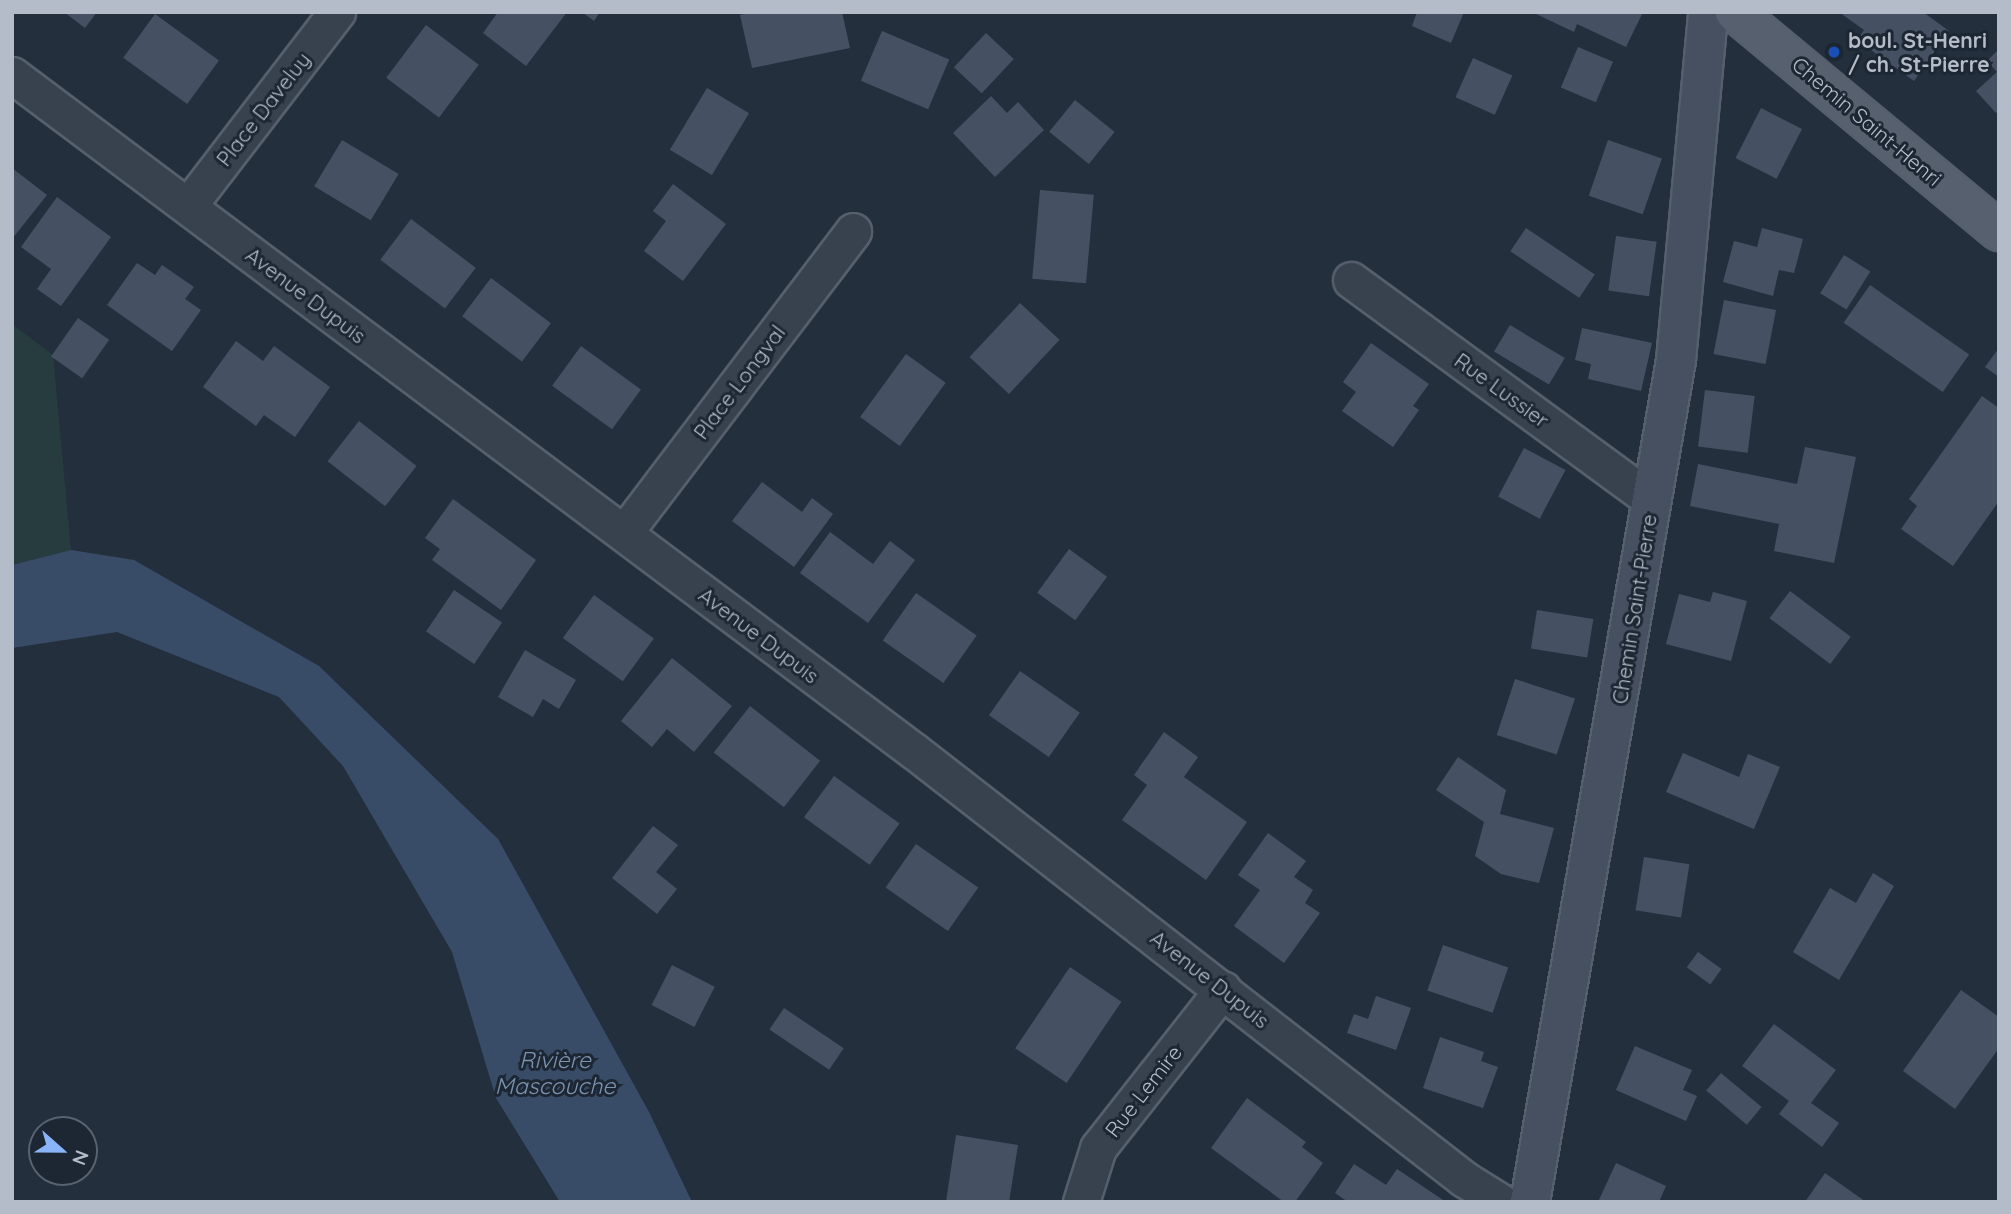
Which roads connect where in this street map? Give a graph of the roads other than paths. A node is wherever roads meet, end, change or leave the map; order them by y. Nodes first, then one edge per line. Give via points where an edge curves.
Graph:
1 (337, 12) edge
2 (1708, 12) edge
3 (1735, 12) edge
4 (12, 75) edge
5 (188, 206) junction
6 (1999, 230) edge
7 (853, 231) dead end
8 (1351, 280) dead end
9 (1652, 500) junction
10 (624, 533) junction
11 (1223, 989) junction
12 (1081, 1202) edge
13 (1502, 1202) edge
14 (1530, 1202) edge

1 - 5 street, Place Daveluy
2 - 9 street, Chemin Saint-Pierre via 1676,360
3 - 6 main road, Chemin Saint-Henri
4 - 5 street, Avenue Dupuis
5 - 10 street, Avenue Dupuis
7 - 10 street, Place Longval
8 - 9 street, Rue Lussier
9 - 14 street, Chemin Saint-Pierre
10 - 11 street, Avenue Dupuis
11 - 12 street, Rue Lemire via 1098,1148
11 - 13 street, Avenue Dupuis via 1464,1179

